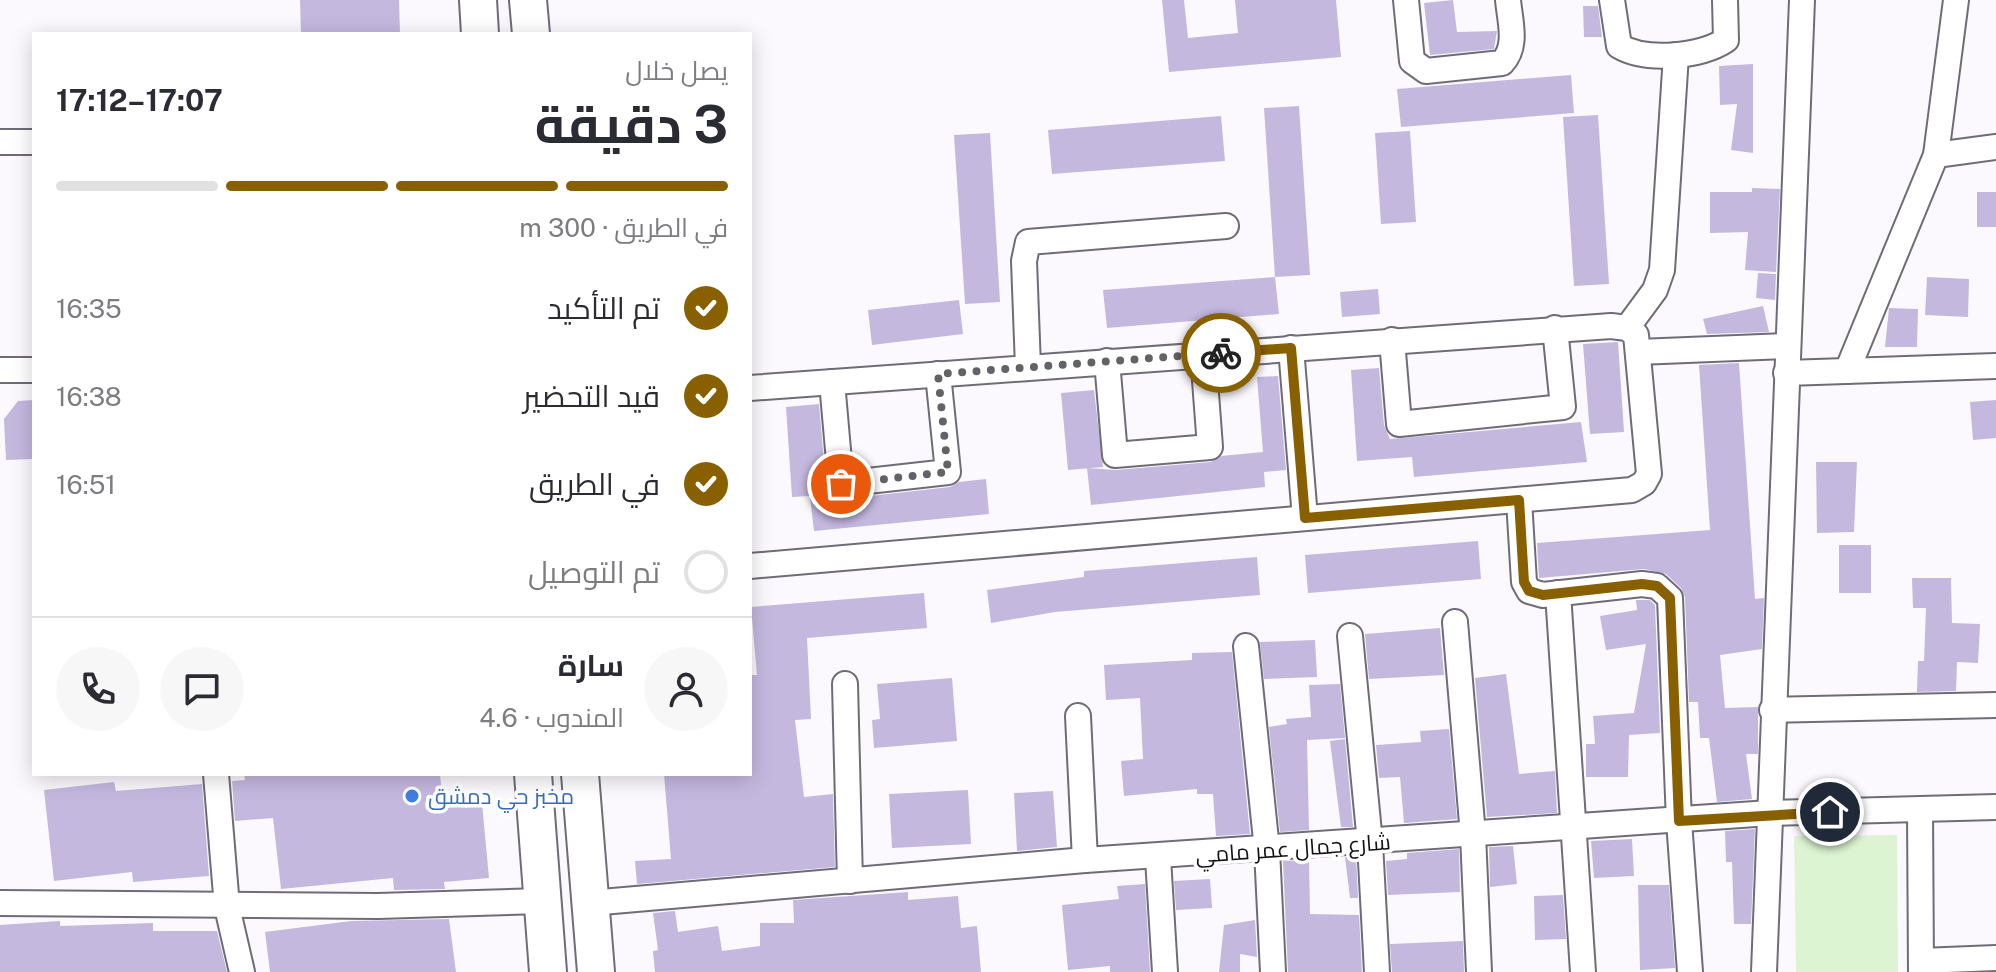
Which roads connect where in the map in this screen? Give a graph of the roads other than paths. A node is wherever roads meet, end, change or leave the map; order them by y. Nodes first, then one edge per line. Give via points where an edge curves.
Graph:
1 (478, 0) edge
2 (528, 0) edge
3 (1406, 0) edge
4 (1508, 0) edge
5 (1612, 0) edge
6 (1725, 0) edge
7 (1802, 0) edge
8 (1956, 0) edge
9 (480, 32) edge
10 (531, 32) edge
11 (1676, 55) junction
12 (0, 142) edge
13 (32, 142) edge
14 (1996, 147) edge
15 (1936, 155) junction
16 (1226, 226) dead end
17 (1555, 328) junction
18 (1627, 328) junction
19 (1392, 340) junction
20 (1786, 346) junction
21 (1291, 348) junction
22 (1638, 352) junction
23 (1203, 354) junction
24 (1107, 361) junction
25 (1996, 366) edge
26 (1028, 367) junction
27 (0, 370) edge
28 (32, 370) edge
29 (1847, 371) junction
30 (1786, 373) junction
31 (938, 374) junction
32 (832, 382) junction
33 (752, 388) edge
34 (1519, 500) junction
35 (1305, 518) junction
36 (752, 566) edge
37 (1558, 593) junction
38 (1455, 622) dead end
39 (1350, 636) dead end
40 (1246, 646) dead end
41 (845, 684) dead end
42 (1996, 705) edge
43 (1772, 710) junction
44 (1078, 716) dead end
45 (216, 776) edge
46 (533, 776) edge
47 (580, 776) edge
48 (1996, 807) edge
49 (1920, 810) junction
50 (1770, 813) junction
51 (1679, 821) junction
52 (1574, 828) junction
53 (1473, 835) junction
54 (1370, 843) junction
55 (1267, 850) junction
56 (1158, 858) junction
57 (1085, 860) junction
58 (850, 881) junction
59 (542, 901) junction
60 (0, 903) edge
61 (590, 903) junction
62 (227, 907) junction
63 (1996, 958) edge
64 (1921, 966) edge
65 (242, 972) edge
66 (548, 972) edge
67 (596, 972) edge
68 (1165, 972) edge
69 (1273, 972) edge
70 (1377, 972) edge
71 (1479, 972) edge
72 (1583, 972) edge
73 (1690, 972) edge
74 (1764, 972) edge

1 - 9 highway
2 - 10 highway
3 - 4 street via 1412,61 1426,71 1502,63 1512,43
5 - 11 street via 1619,46
6 - 11 street via 1726,40
7 - 20 street
8 - 15 street
11 - 18 street via 1662,270 1655,290
12 - 13 street
14 - 15 street
15 - 29 street
16 - 26 street via 1028,242
17 - 18 street
17 - 19 street
17 - 19 street via 1563,407 1399,424
18 - 22 street via 1636,335
19 - 21 street
20 - 22 street
20 - 30 street
21 - 23 street
21 - 35 street
22 - 34 street via 1649,474 1644,483 1632,490
23 - 24 street
23 - 24 street via 1210,447 1115,455
24 - 26 street
25 - 29 street
26 - 31 street
27 - 28 street
29 - 30 street
30 - 43 street
31 - 32 street
31 - 32 street via 948,472 841,484
32 - 33 street
34 - 35 street
34 - 37 street via 1524,582 1529,591
35 - 36 street
37 - 51 street via 1642,584 1657,586 1670,598
37 - 52 street
38 - 53 street
39 - 54 street
40 - 55 street
41 - 58 street
42 - 43 street
43 - 50 street
44 - 57 street
45 - 62 street
46 - 59 highway
47 - 61 highway
48 - 49 street, شارع جمال عمر مامي
49 - 50 street, شارع جمال عمر مامي
49 - 64 street
50 - 51 street, شارع جمال عمر مامي
50 - 74 street
51 - 52 street, شارع جمال عمر مامي
51 - 73 street
52 - 53 street, شارع جمال عمر مامي
52 - 72 street
53 - 54 street, شارع جمال عمر مامي
53 - 71 street
54 - 55 street, شارع جمال عمر مامي
54 - 70 street
55 - 56 street, شارع جمال عمر مامي
55 - 69 street
56 - 57 street, شارع جمال عمر مامي
56 - 68 street
57 - 58 street, شارع جمال عمر مامي
58 - 61 street, شارع جمال عمر مامي
59 - 62 street
59 - 66 highway
60 - 62 street
61 - 67 highway
62 - 65 street
63 - 64 street

